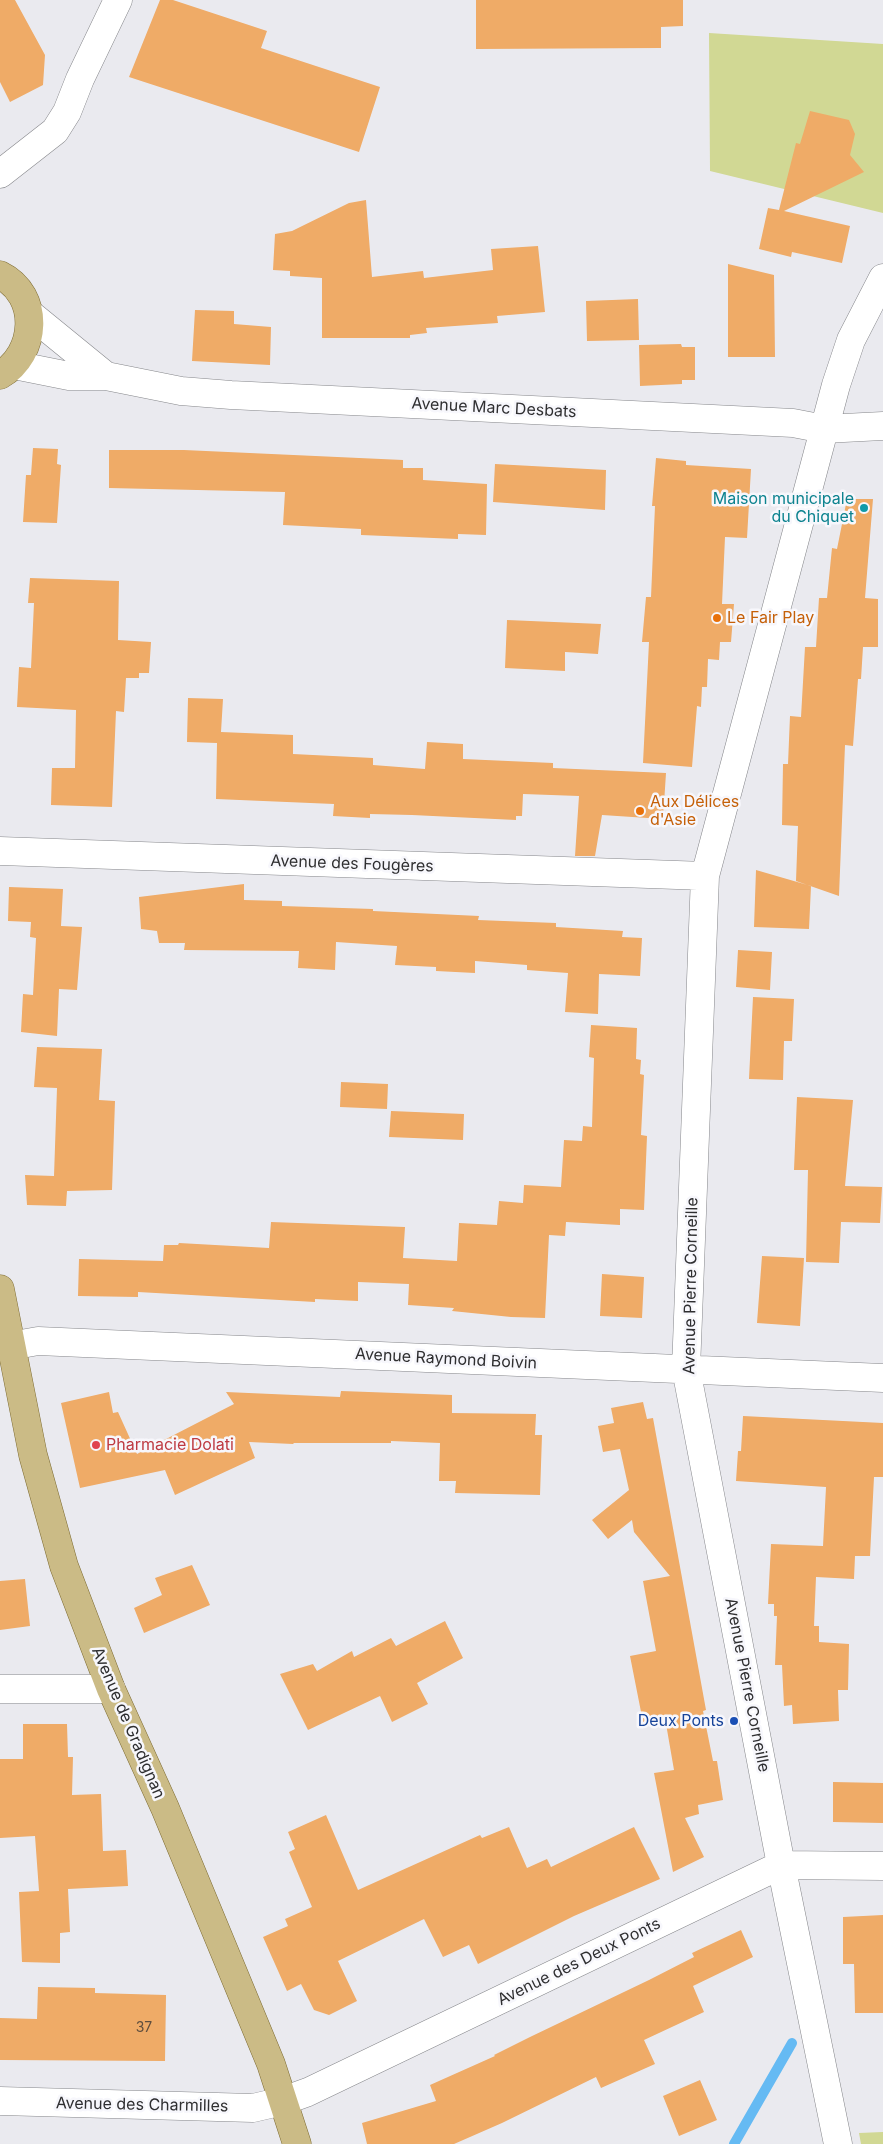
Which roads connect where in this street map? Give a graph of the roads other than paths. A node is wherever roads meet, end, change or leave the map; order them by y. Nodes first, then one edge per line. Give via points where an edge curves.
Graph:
1 (118, 0) edge
2 (0, 174) edge
3 (0, 275) edge
4 (883, 278) edge
5 (30, 314) junction
6 (7, 370) edge
7 (106, 376) junction
8 (883, 426) edge
9 (824, 429) junction
10 (0, 851) edge
11 (705, 876) junction
12 (0, 1290) edge
13 (10, 1346) junction
14 (686, 1369) junction
15 (883, 1378) edge
16 (0, 1689) edge
17 (111, 1689) junction
18 (781, 1865) junction
19 (883, 1866) edge
20 (0, 2101) edge
21 (283, 2101) junction
22 (297, 2144) edge
23 (838, 2144) edge

1 - 2 street via 67,112 55,131
3 - 5 main road via 16,288
4 - 9 street, Avenue Pierre Corneille via 851,340
5 - 6 main road via 28,342
5 - 7 street, Avenue Marc Desbats
6 - 7 street, Avenue Marc Desbats
7 - 9 street, Avenue Marc Desbats via 181,391 231,395 793,423
8 - 9 street, Avenue Marc Desbats
9 - 11 street, Avenue Pierre Corneille
10 - 11 street, Avenue des Fougères
11 - 14 street, Avenue Pierre Corneille
12 - 13 main road, Avenue de Gradignan
13 - 14 street, Avenue Raymond Boivin via 38,1341
13 - 17 main road, Avenue de Gradignan via 33,1455 64,1566
14 - 15 street, Avenue Raymond Boivin
14 - 18 street, Avenue Pierre Corneille
16 - 17 street
17 - 21 main road, Avenue de Gradignan via 165,1808 271,2064
18 - 19 street, Avenue des Deux Ponts
18 - 21 street, Avenue des Deux Ponts via 308,2092
18 - 23 street, Avenue Pierre Corneille
20 - 21 street, Avenue des Charmilles via 253,2108
21 - 22 main road, Avenue de Gradignan

